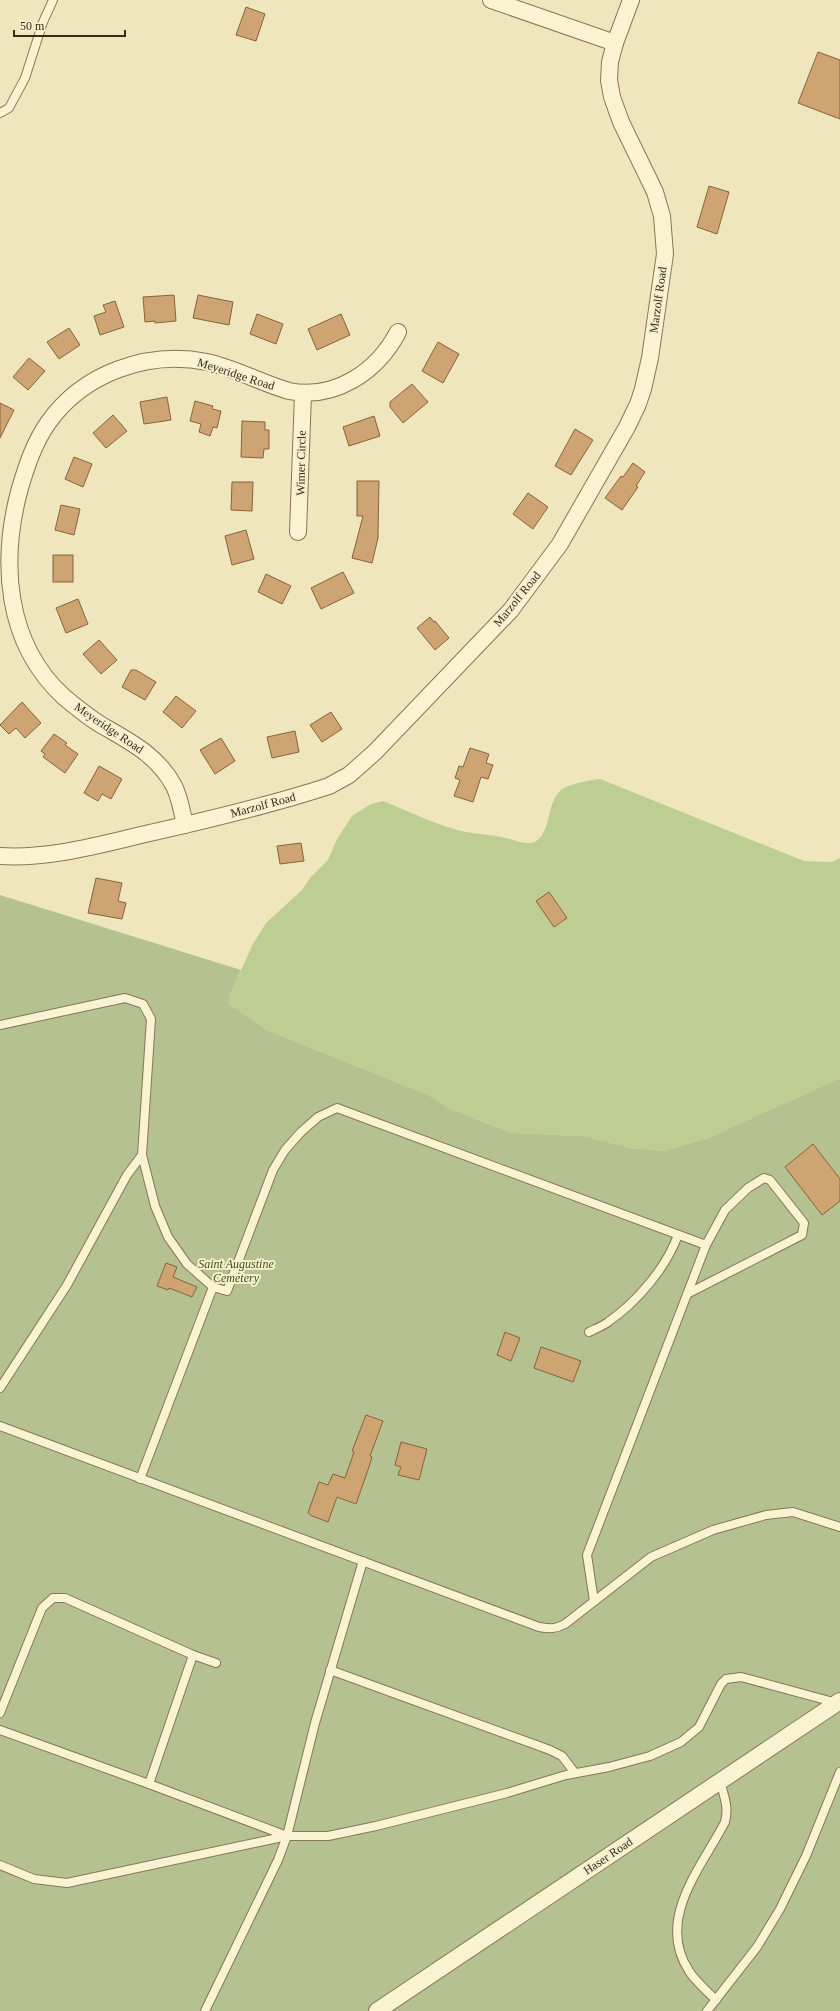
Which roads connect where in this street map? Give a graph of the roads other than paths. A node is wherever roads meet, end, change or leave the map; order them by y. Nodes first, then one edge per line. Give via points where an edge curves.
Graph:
1 (53, 0) edge
2 (491, 0) edge
3 (631, 0) edge
4 (615, 43) junction
5 (0, 113) edge
6 (398, 332) dead end
7 (303, 394) junction
8 (298, 532) dead end
9 (185, 825) junction
10 (0, 856) edge
11 (0, 1025) edge
12 (142, 1155) junction
13 (678, 1235) junction
14 (706, 1245) junction
15 (213, 1287) junction
16 (687, 1294) junction
17 (589, 1332) dead end
18 (0, 1388) edge
19 (0, 1426) edge
20 (140, 1479) junction
21 (840, 1527) edge
22 (363, 1561) junction
23 (594, 1601) junction
24 (193, 1655) junction
25 (216, 1663) dead end
26 (330, 1670) junction
27 (839, 1703) edge
28 (0, 1713) edge
29 (0, 1730) edge
30 (840, 1772) edge
31 (575, 1773) junction
32 (720, 1781) junction
33 (149, 1784) junction
34 (287, 1836) junction
35 (0, 1865) edge
36 (716, 2000) junction
37 (205, 2011) edge
38 (377, 2011) edge
39 (707, 2011) edge

1 - 5 lane via 40,28 25,78 9,108
2 - 4 street
3 - 4 street, Marzolf Road
4 - 9 street, Marzolf Road via 610,62 609,80 612,96 621,122 655,192 662,216 665,249 650,358 643,389 627,427 560,544 529,587 511,610 375,752 349,775 330,786
6 - 7 street, Meyeridge Road via 383,356 360,376 332,389
7 - 8 street, Wimer Circle
7 - 9 street, Meyeridge Road via 208,363 187,359 135,363 112,372 80,390 54,415 32,450 14,508 10,534 9,582 20,634 45,675 63,696 102,726 144,750 158,763 174,786 181,803
9 - 10 street, Marzolf Road via 37,856
11 - 12 lane via 125,998 143,1004 151,1019
12 - 15 lane via 155,1206 168,1237 187,1264
12 - 18 lane via 127,1175 67,1284
13 - 14 lane
13 - 15 lane via 337,1108 318,1117 285,1150 273,1170 227,1291
13 - 17 lane via 672,1250 642,1291 608,1323
14 - 16 lane
14 - 16 lane via 725,1210 748,1188 764,1178 770,1180 804,1222 802,1236
15 - 20 lane
16 - 23 lane via 587,1555
19 - 20 lane
20 - 22 lane
21 - 23 lane via 793,1512 766,1515 713,1530 651,1557
22 - 23 lane via 549,1629 565,1624
22 - 26 lane
24 - 25 lane
24 - 28 lane via 65,1598 53,1598 42,1608
24 - 33 lane
26 - 31 lane via 550,1750 562,1756
26 - 34 lane
27 - 31 lane via 741,1677 726,1678 699,1727 680,1742 650,1756
27 - 32 street, Haser Road
29 - 33 lane
30 - 36 lane via 806,1856 780,1909 757,1947
31 - 34 lane via 376,1826 328,1836
32 - 36 lane via 726,1802 725,1822 684,1896 678,1915 677,1934 688,1970
32 - 38 street, Haser Road
33 - 34 lane
34 - 35 lane via 67,1883 34,1879
34 - 37 lane via 278,1860
36 - 39 lane

